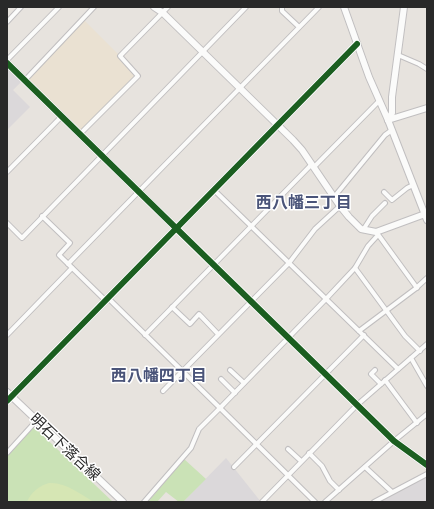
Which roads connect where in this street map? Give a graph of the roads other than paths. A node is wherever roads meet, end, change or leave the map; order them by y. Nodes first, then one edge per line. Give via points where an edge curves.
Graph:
1 (21, 7) edge
2 (59, 7) edge
3 (94, 7) edge
4 (154, 7) edge
5 (168, 7) edge
6 (246, 7) edge
7 (282, 7) edge
8 (319, 7) edge
9 (344, 7) edge
10 (404, 7) edge
11 (163, 13) junction
12 (7, 22) edge
13 (299, 27) junction
14 (357, 44) junction
15 (203, 51) junction
16 (398, 55) junction
17 (7, 61) edge
18 (427, 69) edge
19 (24, 80) junction
20 (240, 87) junction
21 (379, 101) junction
22 (427, 108) edge
23 (62, 116) junction
24 (388, 120) junction
25 (278, 125) junction
26 (392, 130) junction
27 (80, 134) junction
28 (101, 155) junction
29 (313, 166) junction
30 (7, 172) edge
31 (413, 185) junction
32 (214, 190) junction
33 (138, 192) junction
34 (384, 192) dead end
35 (334, 197) junction
36 (385, 203) dead end
37 (340, 206) junction
38 (425, 212) edge
39 (42, 216) junction
40 (7, 223) edge
41 (252, 226) junction
42 (176, 228) junction
43 (363, 230) junction
44 (377, 234) junction
45 (289, 263) junction
46 (68, 264) junction
47 (214, 265) junction
48 (72, 268) junction
49 (355, 268) junction
50 (427, 278) edge
51 (416, 288) junction
52 (326, 299) junction
53 (107, 300) junction
54 (251, 301) junction
55 (172, 307) junction
56 (386, 311) junction
57 (359, 331) junction
58 (218, 334) junction
59 (7, 335) edge
60 (145, 335) junction
61 (364, 336) junction
62 (289, 338) junction
63 (427, 344) edge
64 (420, 351) junction
65 (411, 358) junction
66 (398, 369) junction
67 (230, 370) dead end
68 (375, 370) dead end
69 (182, 371) junction
70 (326, 374) junction
71 (221, 380) dead end
72 (386, 380) junction
73 (244, 383) junction
74 (382, 384) junction
75 (427, 386) edge
76 (163, 391) dead end
77 (7, 392) edge
78 (235, 393) junction
79 (12, 396) junction
80 (7, 401) edge
81 (357, 405) junction
82 (220, 408) junction
83 (427, 414) edge
84 (37, 420) junction
85 (417, 423) junction
86 (394, 441) junction
87 (257, 444) junction
88 (288, 449) dead end
89 (7, 453) edge
90 (309, 453) junction
91 (301, 461) junction
92 (427, 465) edge
93 (234, 467) dead end
94 (365, 467) junction
95 (427, 474) edge
96 (288, 475) junction
97 (338, 490) junction
98 (392, 492) junction
99 (123, 502) edge
100 (144, 502) edge
101 (262, 502) edge
102 (315, 502) edge
103 (325, 502) edge
104 (374, 502) edge

1 - 12 street
2 - 17 street
3 - 19 street
4 - 11 street
5 - 11 street
6 - 15 street
7 - 13 street via 282,11
8 - 13 street
9 - 14 street
10 - 16 street
11 - 15 street
11 - 27 street via 120,56 138,76
13 - 20 street
14 - 21 street
14 - 25 street
15 - 20 street
15 - 28 street
16 - 18 street
16 - 24 street via 392,113
17 - 19 street
19 - 23 street
20 - 25 street
20 - 33 street
21 - 24 street
21 - 29 street
22 - 24 street
23 - 27 street
23 - 30 street
24 - 26 street
25 - 29 street via 302,150
25 - 32 street
26 - 31 street
26 - 35 street via 385,135
27 - 28 street
28 - 33 street
28 - 39 street
29 - 35 street
29 - 41 street
31 - 34 street via 392,200
31 - 38 street
32 - 41 street
32 - 42 street
33 - 42 street
33 - 46 street
35 - 37 street
36 - 43 street
37 - 43 street
37 - 45 street via 316,229
38 - 44 street
39 - 40 street via 22,238
39 - 46 street via 70,243 59,255
41 - 45 street
41 - 47 street
42 - 47 street
42 - 53 street
43 - 44 street
44 - 49 street
44 - 51 street
45 - 52 street
45 - 54 street
46 - 48 street
47 - 54 street
47 - 55 street
48 - 53 street
48 - 59 street
49 - 52 street
49 - 56 street
50 - 51 street
51 - 56 street
52 - 57 street
52 - 62 street
53 - 60 street
53 - 79 street
54 - 58 street
54 - 62 street
55 - 58 street via 190,324 199,314
55 - 60 street
56 - 57 street
56 - 64 street
57 - 61 street
58 - 69 street
60 - 69 street
61 - 66 street
61 - 70 street
62 - 70 street
62 - 73 street
63 - 64 street
64 - 65 street
65 - 66 street
65 - 75 street
66 - 72 street
67 - 73 street
68 - 74 street via 371,374
69 - 76 street
69 - 82 street
70 - 81 street
70 - 87 street
71 - 78 street
72 - 74 street
72 - 85 street
73 - 78 street
74 - 81 street
77 - 79 street, 明石下落合線
78 - 82 street
79 - 80 street
79 - 84 street, 明石下落合線
81 - 86 street
81 - 90 street
82 - 87 street
82 - 100 street via 199,429 191,448
83 - 85 street
84 - 89 street
84 - 99 street, 明石下落合線
85 - 86 street
86 - 92 street
86 - 94 street
87 - 93 street
87 - 96 street
88 - 91 street
90 - 91 street
90 - 97 street via 322,466
91 - 96 street
94 - 97 street
94 - 98 street
95 - 98 street
96 - 101 street
96 - 102 street
97 - 103 street
98 - 104 street

